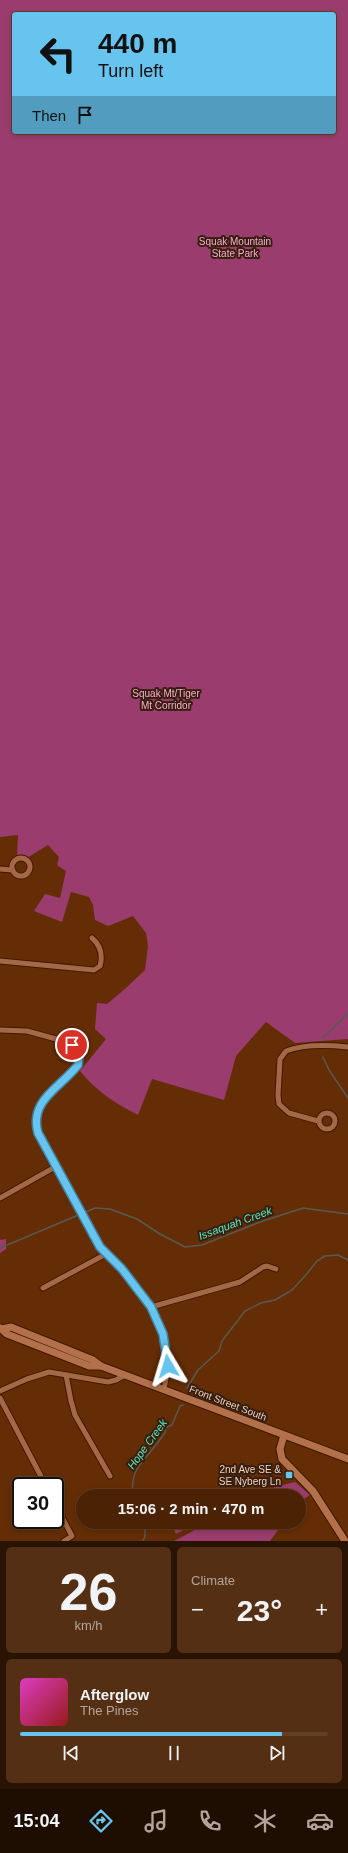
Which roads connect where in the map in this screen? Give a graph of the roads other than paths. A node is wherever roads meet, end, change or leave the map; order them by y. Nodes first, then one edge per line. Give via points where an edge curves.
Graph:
1 (0, 869) edge
2 (12, 870) dead end
3 (92, 938) dead end
4 (0, 961) edge
5 (0, 1030) edge
6 (348, 1047) edge
7 (318, 1121) dead end
8 (55, 1167) junction
9 (0, 1198) edge
10 (106, 1254) junction
11 (276, 1269) dead end
12 (43, 1288) dead end
13 (151, 1307) junction
14 (1, 1328) edge
15 (66, 1374) junction
16 (125, 1375) junction
17 (164, 1389) junction
18 (0, 1391) edge
19 (0, 1398) edge
20 (284, 1435) junction
21 (348, 1459) edge
22 (110, 1476) dead end
23 (41, 1477) edge
24 (64, 1521) edge
25 (64, 1541) edge
26 (345, 1541) edge

1 - 2 street
3 - 4 street via 98,945 101,956 100,966 94,970
5 - 8 street via 27,1031 67,1042 78,1053 78,1065 41,1104 36,1115 38,1133
6 - 7 street via 290,1050 280,1059 278,1100 282,1108 289,1113
8 - 9 street
8 - 10 street
10 - 12 street
10 - 13 street via 122,1269
11 - 13 street via 263,1267 240,1282
13 - 17 street via 163,1334 168,1358
14 - 16 main road, Front Street South via 11,1327 51,1347 93,1360 101,1366
15 - 16 street via 108,1382
15 - 18 street via 43,1373
15 - 22 street via 76,1415
16 - 17 main road, Front Street South
17 - 20 main road, Front Street South
19 - 23 street
20 - 21 main road, Front Street South
20 - 26 main road via 280,1449 282,1459 313,1491
24 - 25 street via 72,1536

